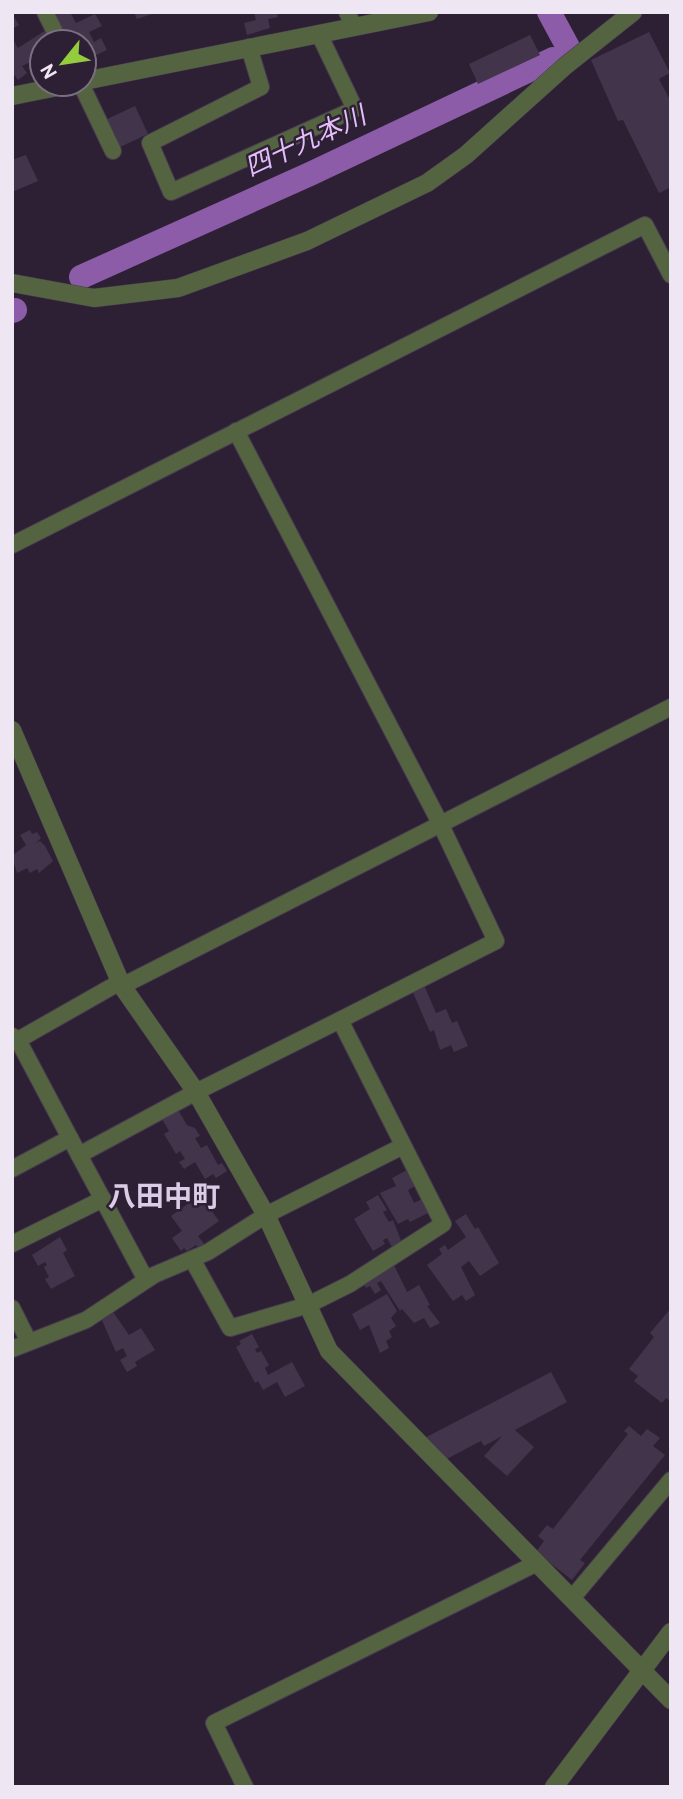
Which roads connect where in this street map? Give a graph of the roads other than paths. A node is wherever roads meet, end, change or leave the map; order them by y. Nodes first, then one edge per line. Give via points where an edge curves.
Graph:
1 (45, 12) edge
2 (429, 12) edge
3 (633, 12) edge
4 (350, 20) edge
5 (53, 28) edge
6 (318, 34) junction
7 (249, 47) junction
8 (98, 80) edge
9 (89, 98) edge
10 (113, 151) dead end
11 (671, 275) edge
12 (12, 283) edge
13 (236, 431) junction
14 (12, 545) edge
15 (671, 707) edge
16 (12, 730) edge
17 (440, 823) junction
18 (121, 984) junction
19 (340, 1020) junction
20 (15, 1037) edge
21 (196, 1092) junction
22 (70, 1138) junction
23 (403, 1146) junction
24 (79, 1155) junction
25 (12, 1169) edge
26 (103, 1199) junction
27 (266, 1215) junction
28 (12, 1244) edge
29 (192, 1259) junction
30 (146, 1280) junction
31 (308, 1306) junction
32 (12, 1308) edge
33 (29, 1342) junction
34 (12, 1349) edge
35 (671, 1480) edge
36 (537, 1563) junction
37 (573, 1597) junction
38 (671, 1632) edge
39 (643, 1669) junction
40 (671, 1700) edge
41 (245, 1787) edge
42 (554, 1787) edge

1 - 5 street
2 - 4 street
3 - 12 street via 565,66 466,156 427,183 307,241 178,288 94,298
4 - 6 street
6 - 7 street
6 - 7 street via 355,109 171,192 150,143 261,87
7 - 8 street
9 - 10 street
11 - 13 street via 645,225
13 - 14 street
13 - 17 street
15 - 17 street
16 - 18 street
17 - 18 street
17 - 19 street via 496,941
18 - 20 street
18 - 21 street
19 - 21 street
19 - 23 street
20 - 22 street
21 - 24 street
21 - 27 street
22 - 24 street
22 - 25 street
23 - 27 street
23 - 31 street via 443,1224
24 - 26 street
26 - 28 street
26 - 30 street
27 - 29 street
27 - 31 street
29 - 30 street
29 - 31 street via 230,1328
30 - 33 street via 86,1320
31 - 36 street via 329,1351
32 - 33 street
33 - 34 street
35 - 37 street
36 - 37 street
36 - 41 street via 214,1723
37 - 39 street
38 - 39 street
39 - 40 street
39 - 42 street

